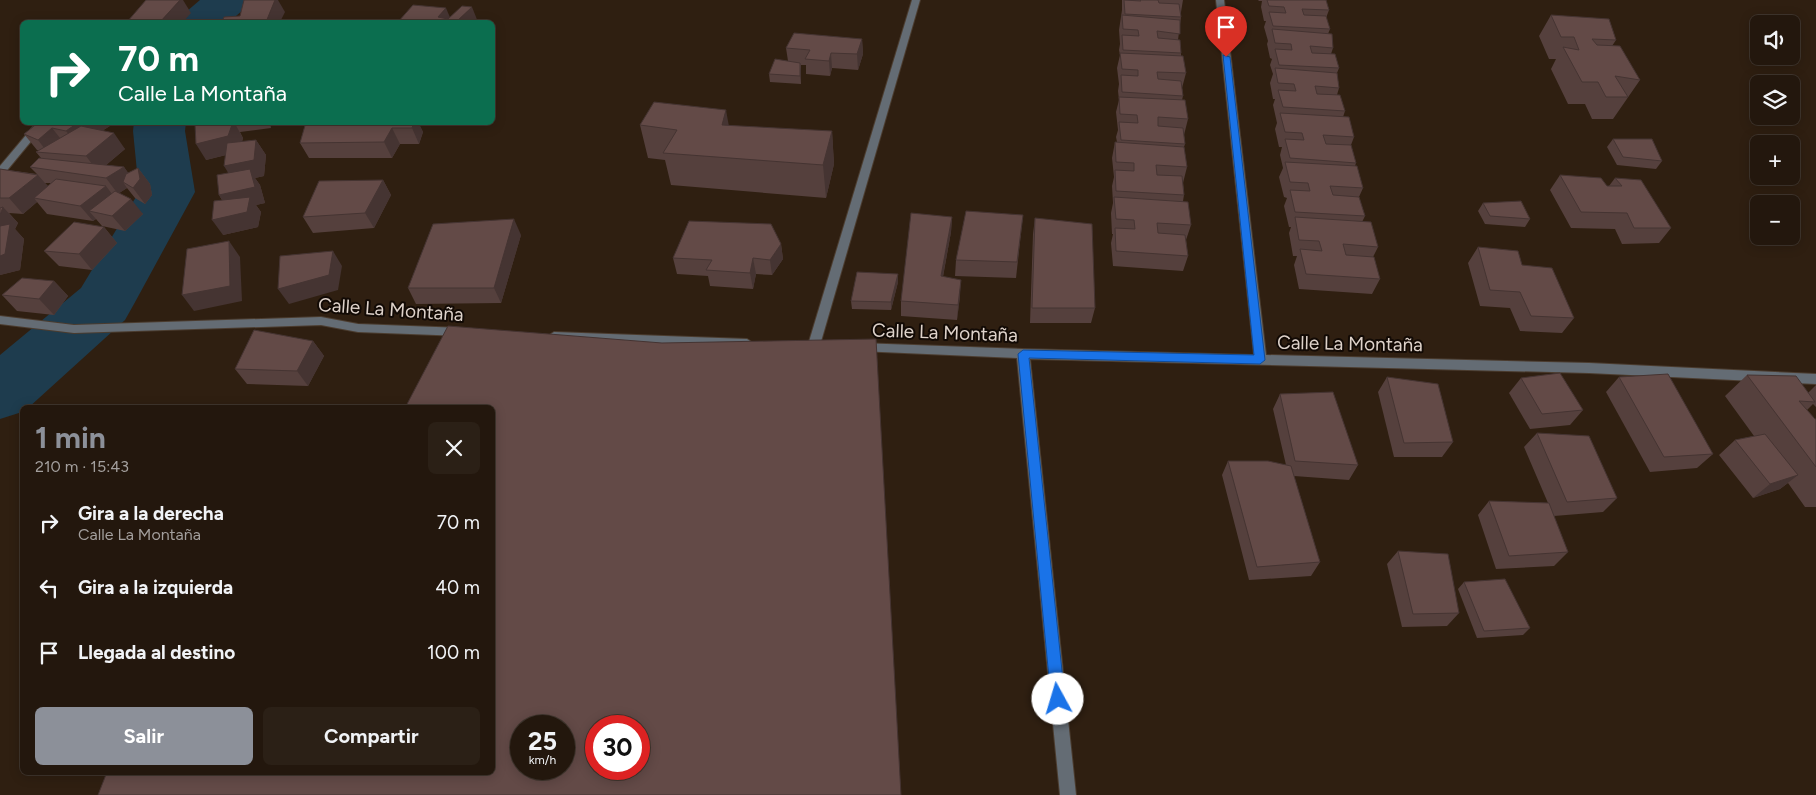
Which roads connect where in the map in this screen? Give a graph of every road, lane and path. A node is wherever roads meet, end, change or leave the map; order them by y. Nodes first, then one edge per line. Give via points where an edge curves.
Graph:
1 (916, 0) edge
2 (1220, 0) edge
3 (40, 125) edge
4 (0, 172) edge
5 (0, 320) edge
6 (477, 333) edge
7 (546, 335) edge
8 (764, 343) edge
9 (814, 345) edge
10 (844, 346) edge
11 (1023, 354) junction
12 (1260, 360) junction
13 (1816, 378) edge
14 (1068, 795) edge

1 - 9 street
2 - 12 street
3 - 4 street
5 - 6 street, Calle La Montaña via 74,329 321,322 358,328
7 - 8 street
10 - 11 street, Calle La Montaña
11 - 12 street, Calle La Montaña
11 - 14 street
12 - 13 street, Calle La Montaña via 1589,368

